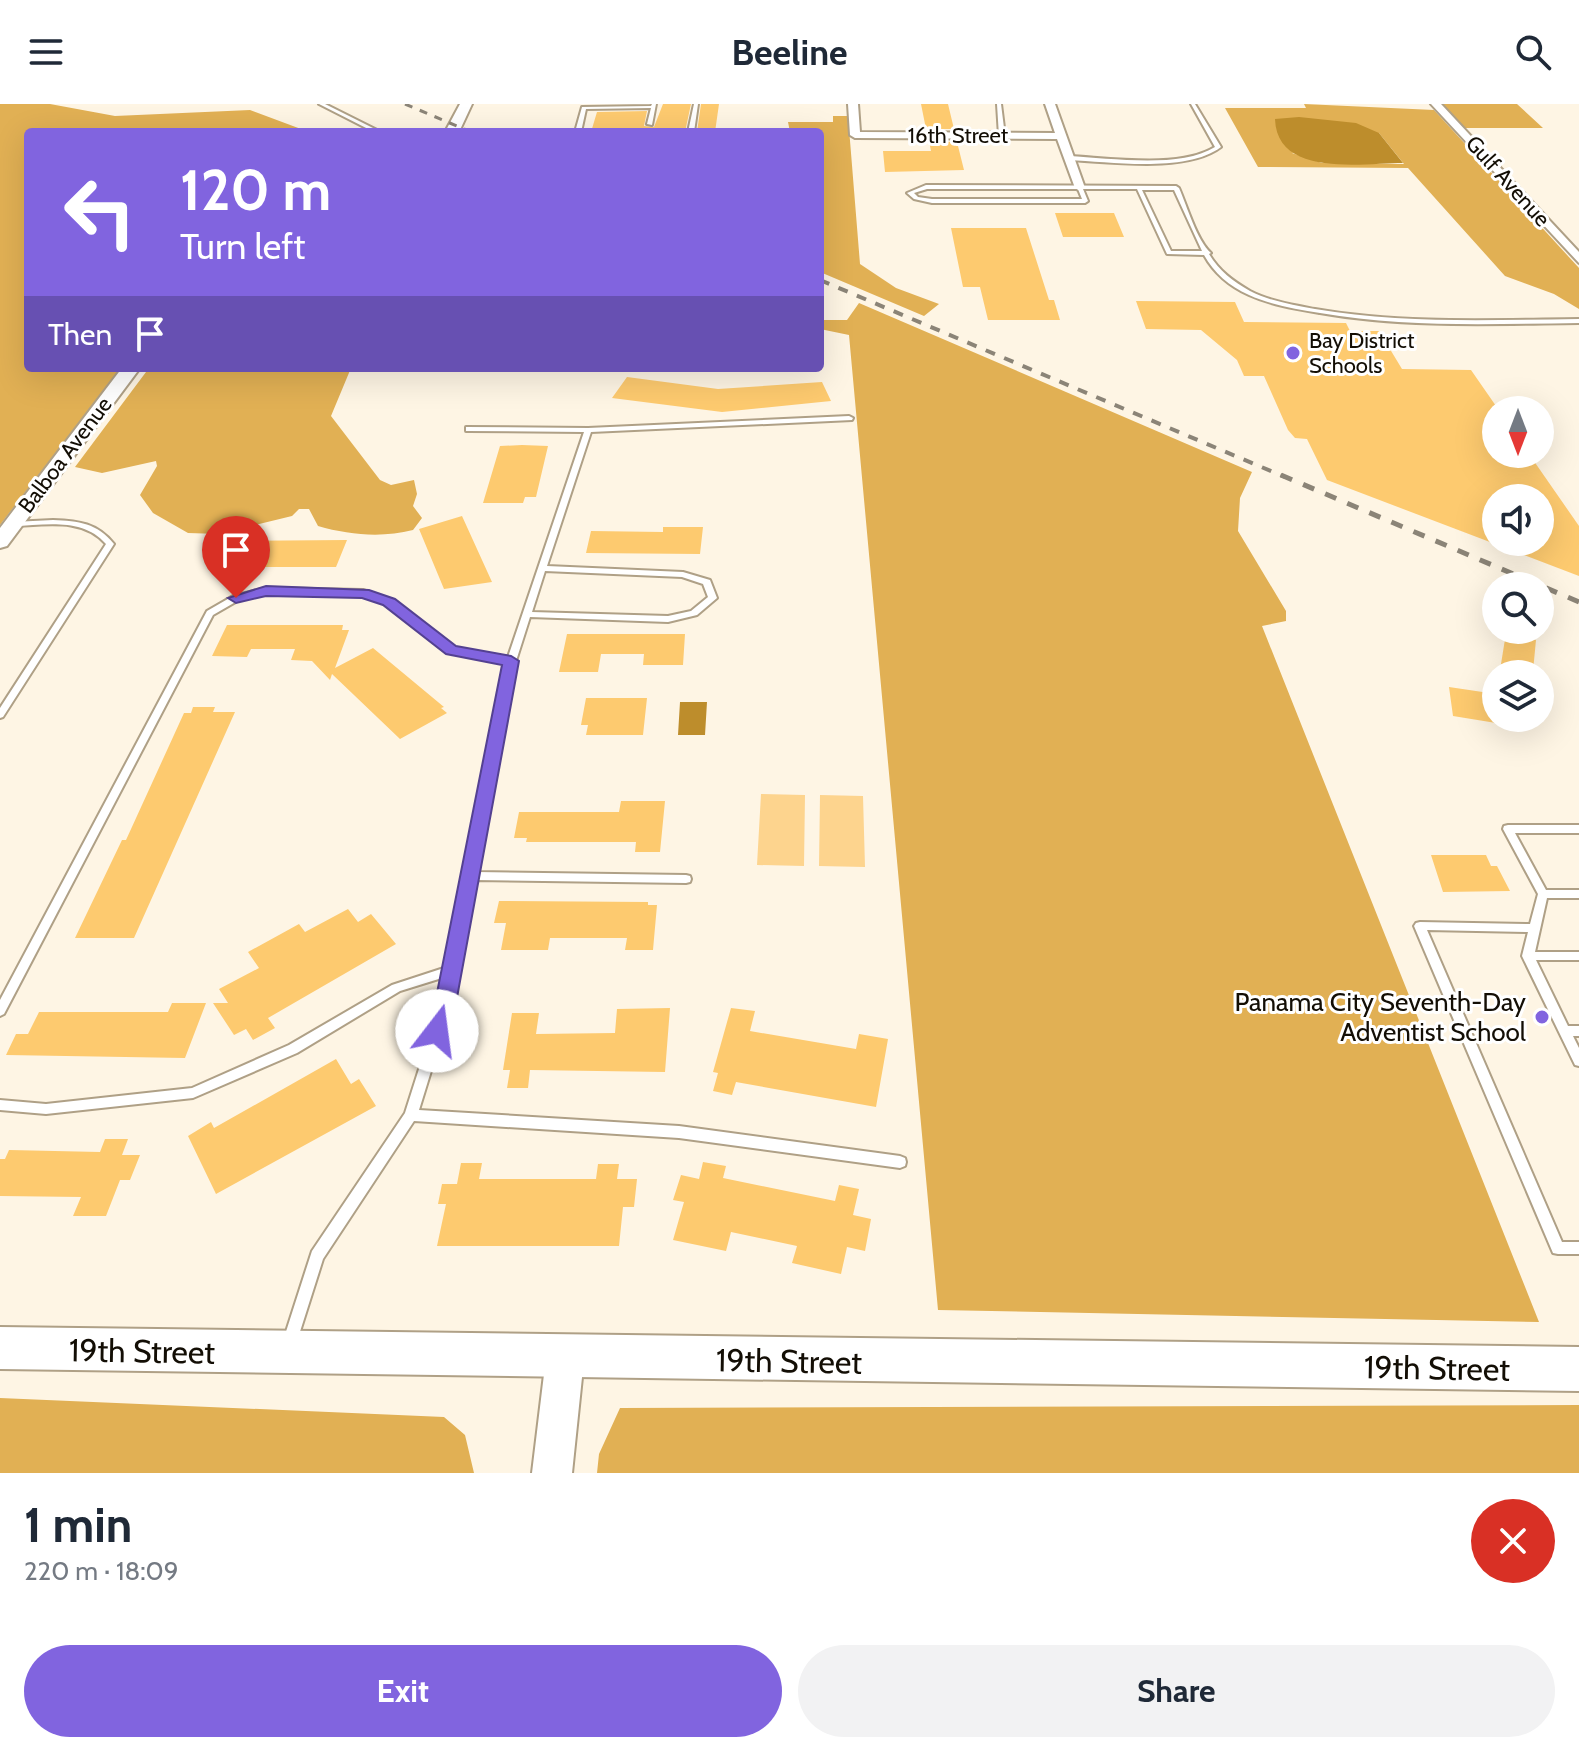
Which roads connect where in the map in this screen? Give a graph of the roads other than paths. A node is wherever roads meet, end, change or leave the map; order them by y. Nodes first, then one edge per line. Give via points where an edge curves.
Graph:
1 (321, 104) edge
2 (466, 104) edge
3 (696, 104) edge
4 (853, 104) edge
5 (999, 104) edge
6 (1050, 104) edge
7 (1193, 104) edge
8 (1436, 104) edge
9 (654, 106) edge
10 (650, 124) dead end
11 (370, 128) edge
12 (454, 128) edge
13 (579, 128) edge
14 (692, 128) edge
15 (1002, 136) junction
16 (1061, 136) junction
17 (1069, 158) junction
18 (1005, 187) junction
19 (1080, 188) junction
20 (1139, 188) junction
21 (1008, 201) junction
22 (1208, 253) junction
23 (1579, 259) edge
24 (1579, 321) edge
25 (128, 372) edge
26 (849, 418) dead end
27 (469, 429) dead end
28 (588, 430) junction
29 (13, 524) junction
30 (0, 542) edge
31 (542, 568) junction
32 (527, 614) junction
33 (511, 661) junction
34 (0, 715) edge
35 (1579, 829) edge
36 (468, 876) junction
37 (686, 879) dead end
38 (1543, 894) junction
39 (1579, 894) edge
40 (1535, 928) junction
41 (1528, 956) junction
42 (1579, 956) edge
43 (449, 971) junction
44 (0, 1011) edge
45 (1565, 1031) junction
46 (1579, 1031) edge
47 (1579, 1061) edge
48 (0, 1105) edge
49 (411, 1115) junction
50 (900, 1162) dead end
51 (1579, 1248) edge
52 (0, 1348) edge
53 (286, 1354) junction
54 (565, 1358) junction
55 (1579, 1369) edge
56 (552, 1473) edge

1 - 11 lane
2 - 12 street
3 - 14 lane
4 - 15 street, 16th Street via 855,135
5 - 15 lane
6 - 16 street
7 - 17 lane via 1218,147 1210,155
8 - 23 street, Gulf Avenue
9 - 10 lane
9 - 13 lane via 584,108
15 - 16 street, 16th Street
16 - 17 street
17 - 19 street
18 - 19 lane
18 - 21 lane
18 - 21 lane via 924,187 910,193 925,200
19 - 20 lane
19 - 21 lane via 1085,201
20 - 22 lane via 1176,188
20 - 22 lane via 1169,253
22 - 24 lane via 1219,274 1239,288 1292,306 1397,321
25 - 29 street, Balboa Avenue
26 - 28 lane
27 - 28 lane
28 - 31 lane
29 - 30 street, Balboa Avenue
29 - 34 lane via 87,525 103,532 110,544
31 - 32 lane
31 - 32 lane via 683,575 707,582 713,598 694,613 668,619
32 - 33 lane
33 - 36 lane
33 - 44 lane via 451,650 389,602 363,593 266,591 236,598 210,613
35 - 38 lane via 1508,829
36 - 37 lane
36 - 43 lane
38 - 39 lane
38 - 40 lane
40 - 41 lane
40 - 51 lane via 1420,926 1558,1248
41 - 42 lane
41 - 45 lane
43 - 48 lane via 396,988 293,1049 193,1093 46,1109
43 - 49 lane via 446,1003
45 - 46 lane
45 - 47 lane
49 - 50 lane via 679,1132
49 - 53 lane via 317,1256
52 - 53 main road, 19th Street
53 - 54 main road, 19th Street
54 - 55 main road, 19th Street
54 - 56 street

